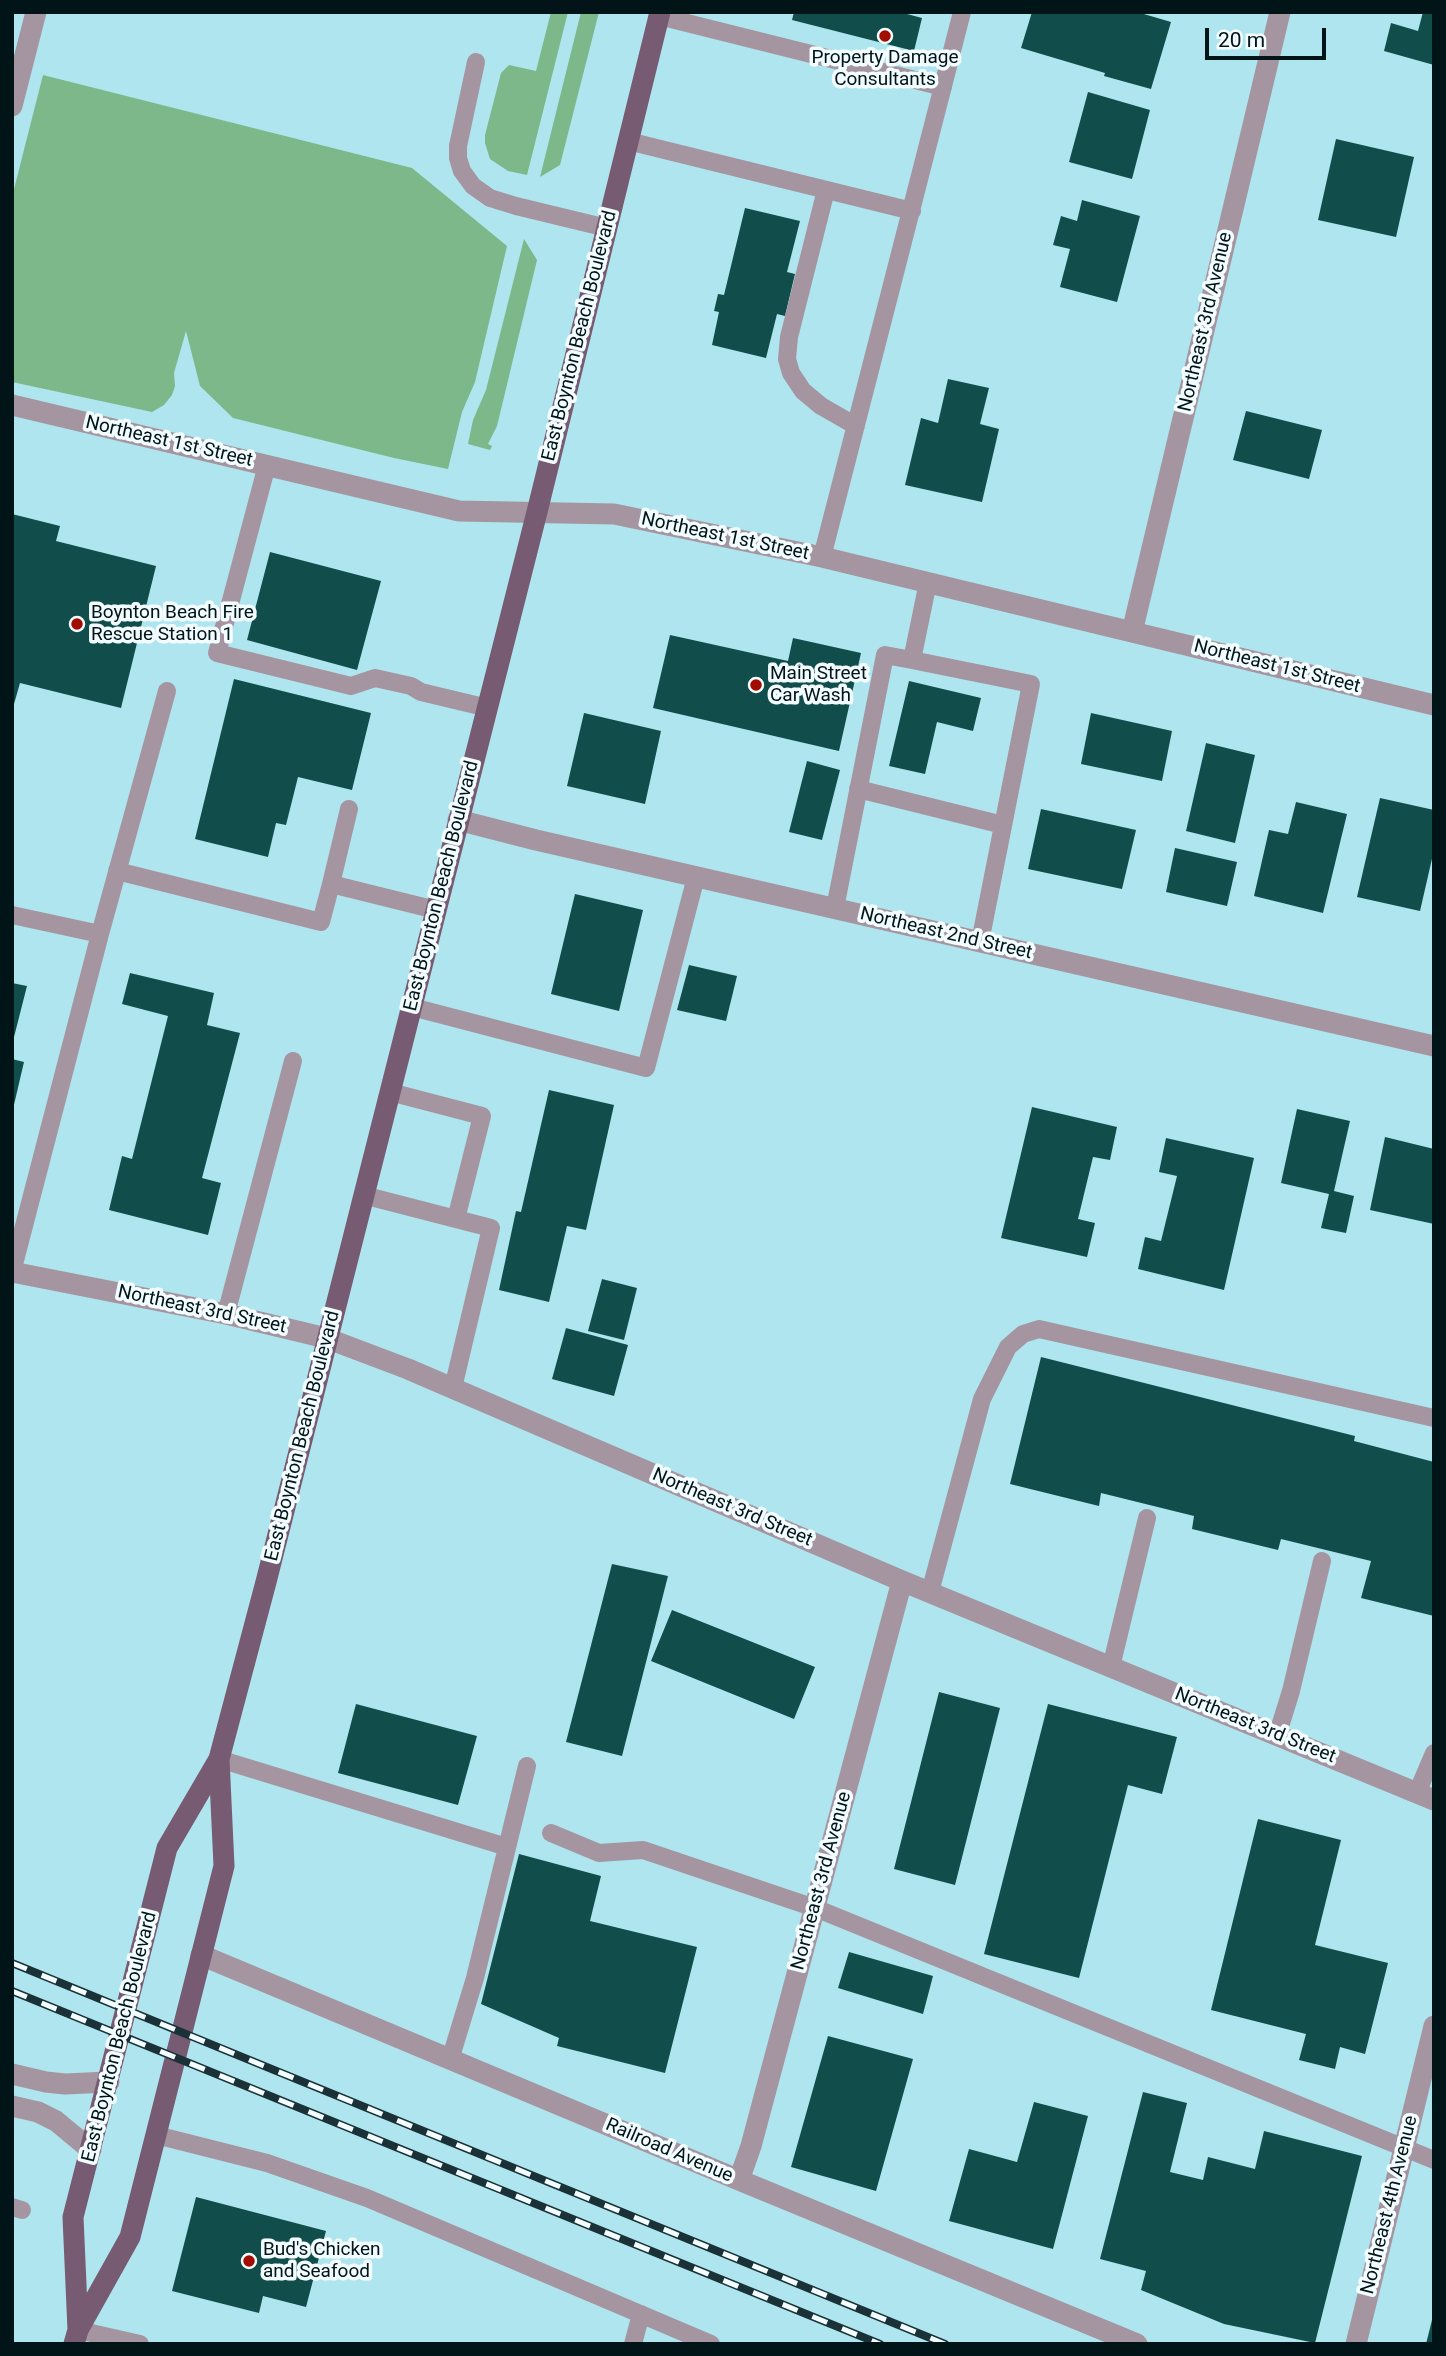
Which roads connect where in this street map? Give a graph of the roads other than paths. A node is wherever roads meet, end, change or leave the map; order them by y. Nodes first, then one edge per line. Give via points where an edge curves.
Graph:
1 (36, 12) edge
2 (962, 12) edge
3 (1280, 12) edge
4 (660, 14) edge
5 (476, 62) dead end
6 (943, 87) junction
7 (12, 106) edge
8 (628, 141) junction
9 (826, 190) junction
10 (912, 211) junction
11 (607, 228) junction
12 (12, 405) edge
13 (856, 426) junction
14 (267, 465) junction
15 (537, 512) junction
16 (822, 557) junction
17 (928, 582) junction
18 (1132, 632) junction
19 (912, 660) junction
20 (167, 691) dead end
21 (1434, 705) edge
22 (488, 708) junction
23 (858, 789) junction
24 (349, 809) dead end
25 (458, 820) junction
26 (1003, 825) junction
27 (117, 871) junction
28 (696, 877) junction
29 (331, 884) junction
30 (835, 908) junction
31 (436, 910) junction
32 (12, 915) edge
33 (100, 934) junction
34 (980, 942) junction
35 (412, 1007) junction
36 (1434, 1046) edge
37 (293, 1061) dead end
38 (390, 1092) junction
39 (363, 1195) junction
40 (456, 1219) junction
41 (12, 1272) edge
42 (226, 1314) junction
43 (326, 1338) junction
44 (453, 1388) junction
45 (1434, 1418) edge
46 (1147, 1518) dead end
47 (1322, 1561) dead end
48 (902, 1581) junction
49 (930, 1592) junction
50 (1111, 1667) junction
51 (1277, 1736) junction
52 (1434, 1753) edge
53 (219, 1759) junction
54 (527, 1766) dead end
55 (1426, 1796) edge
56 (551, 1833) dead end
57 (507, 1847) junction
58 (815, 1908) junction
59 (201, 1955) junction
60 (1434, 2026) edge
61 (450, 2060) junction
62 (12, 2074) edge
63 (109, 2081) junction
64 (12, 2106) edge
65 (156, 2135) junction
66 (1404, 2148) junction
67 (91, 2150) junction
68 (1434, 2160) edge
69 (738, 2180) junction
70 (641, 2314) junction
71 (76, 2337) edge
72 (140, 2344) edge
73 (633, 2344) edge
74 (711, 2344) edge
75 (1138, 2344) edge
76 (1356, 2344) edge

1 - 7 street
2 - 6 lane
3 - 18 street, Northeast 3rd Avenue
4 - 6 lane
4 - 8 main road, East Boynton Beach Boulevard
5 - 11 lane via 458,146 462,171 473,186 489,198
6 - 10 lane
8 - 9 lane
8 - 11 main road, East Boynton Beach Boulevard
9 - 10 lane
9 - 13 lane via 787,359 803,391
10 - 13 lane
11 - 15 main road, East Boynton Beach Boulevard
12 - 14 street, Northeast 1st Street
13 - 16 lane
14 - 15 street, Northeast 1st Street via 459,511
14 - 22 lane via 217,653 351,686 375,678
15 - 16 street, Northeast 1st Street via 614,514
15 - 22 main road, East Boynton Beach Boulevard
16 - 17 street, Northeast 1st Street
17 - 18 street, Northeast 1st Street
17 - 19 lane
18 - 21 street, Northeast 1st Street
19 - 23 lane via 885,655
19 - 26 lane via 1031,684
20 - 27 lane
22 - 25 main road, East Boynton Beach Boulevard
23 - 26 lane
23 - 30 lane
24 - 29 lane
25 - 28 street, Northeast 2nd Street
25 - 31 main road, East Boynton Beach Boulevard
26 - 34 lane
27 - 29 lane via 321,922
27 - 33 lane
28 - 30 street, Northeast 2nd Street
28 - 35 lane via 646,1068
29 - 31 lane
30 - 34 street, Northeast 2nd Street
31 - 35 main road, East Boynton Beach Boulevard
32 - 33 lane
33 - 41 lane
34 - 36 street, Northeast 2nd Street
35 - 38 main road, East Boynton Beach Boulevard
37 - 42 lane
38 - 39 main road, East Boynton Beach Boulevard
38 - 40 lane via 482,1116
39 - 40 lane
39 - 43 main road, East Boynton Beach Boulevard
40 - 44 lane via 491,1228
41 - 42 street, Northeast 3rd Street
42 - 43 street, Northeast 3rd Street
43 - 44 street, Northeast 3rd Street
43 - 53 main road, East Boynton Beach Boulevard
44 - 48 street, Northeast 3rd Street
45 - 49 lane via 1039,1329 1023,1334 1008,1347 982,1399
46 - 50 lane
47 - 51 lane
48 - 49 street, Northeast 3rd Street
48 - 58 street, Northeast 3rd Avenue
49 - 50 street, Northeast 3rd Street
50 - 51 street, Northeast 3rd Street
51 - 55 street, Northeast 3rd Street
52 - 55 lane
53 - 57 lane
53 - 59 main road, East Boynton Beach Boulevard via 223,1866
53 - 63 main road, East Boynton Beach Boulevard via 167,1849
54 - 57 lane
56 - 58 lane via 599,1853 643,1850
57 - 61 lane
58 - 66 lane
58 - 69 street, Northeast 3rd Avenue
59 - 61 street, Railroad Avenue
59 - 65 main road, East Boynton Beach Boulevard
60 - 66 street, Northeast 4th Avenue
61 - 69 street, Railroad Avenue
62 - 63 street via 65,2084
63 - 67 main road, East Boynton Beach Boulevard
64 - 67 street via 56,2121
65 - 70 lane via 267,2163 367,2198
65 - 71 main road, East Boynton Beach Boulevard via 130,2237
66 - 68 lane
66 - 76 street, Northeast 4th Avenue
67 - 71 main road, East Boynton Beach Boulevard via 74,2217
69 - 75 street, Railroad Avenue
70 - 73 lane
70 - 74 lane
71 - 72 lane

